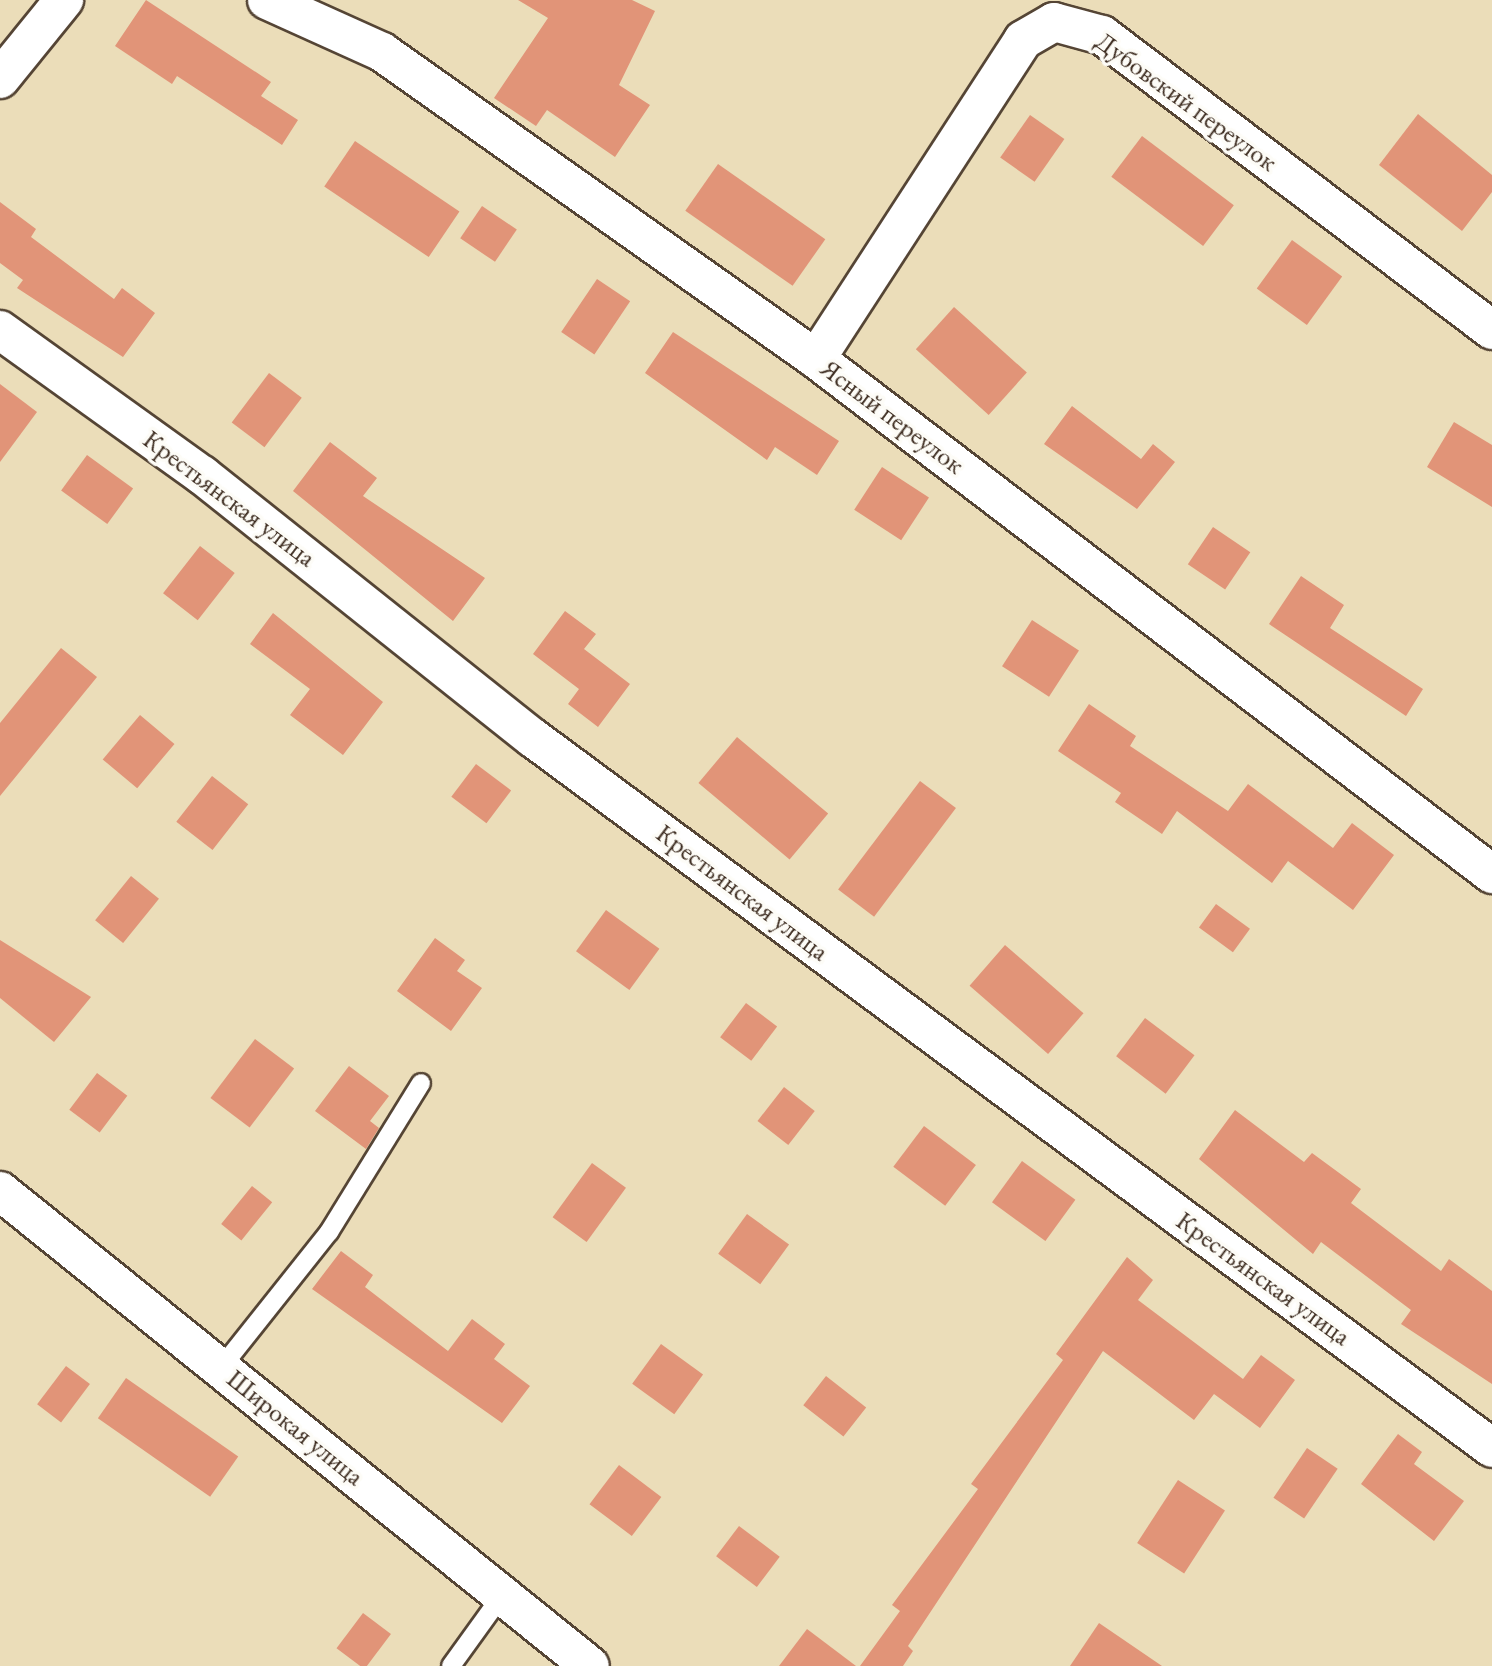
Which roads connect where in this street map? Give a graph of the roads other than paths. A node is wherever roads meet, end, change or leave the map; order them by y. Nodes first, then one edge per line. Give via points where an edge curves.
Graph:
1 (64, 0) edge
2 (267, 0) edge
3 (0, 79) edge
4 (0, 330) edge
5 (1492, 330) edge
6 (816, 359) junction
7 (1492, 874) edge
8 (421, 1083) dead end
9 (0, 1191) edge
10 (220, 1369) junction
11 (1492, 1448) edge
12 (503, 1594) junction
13 (451, 1666) edge
14 (590, 1666) edge

1 - 3 street
2 - 6 street, Ясный переулок via 382,52
4 - 11 street, Крестьянская улица via 202,475 533,738
5 - 6 street, Дубовский переулок via 1102,35 1054,22 1023,40
6 - 7 street, Ясный переулок
8 - 10 lane via 329,1232
9 - 10 street, Широкая улица
10 - 12 street, Широкая улица
12 - 13 lane
12 - 14 street, Широкая улица

